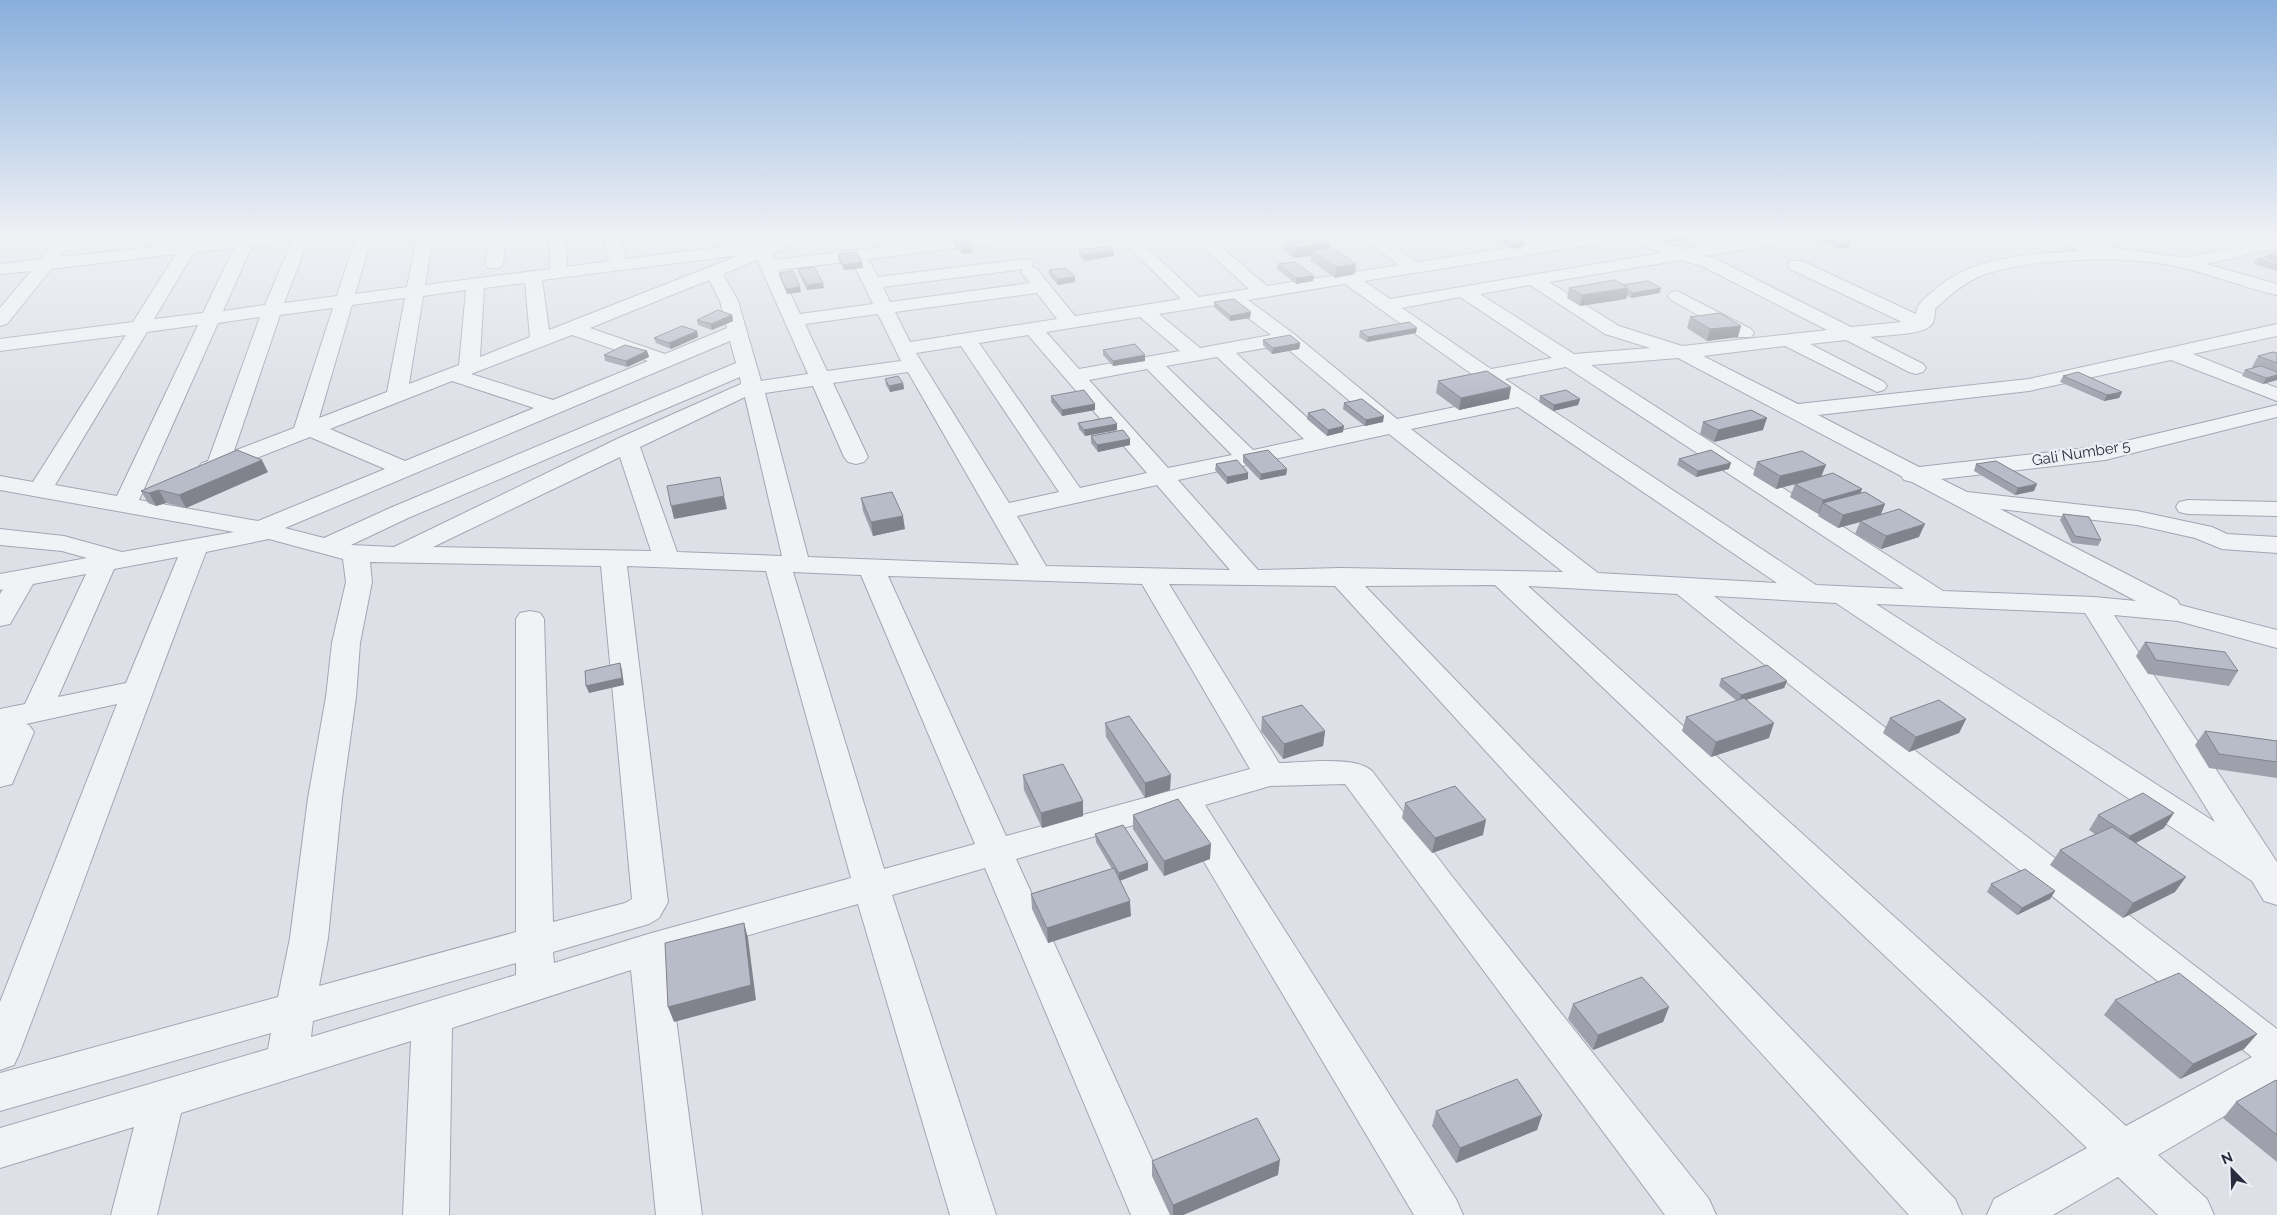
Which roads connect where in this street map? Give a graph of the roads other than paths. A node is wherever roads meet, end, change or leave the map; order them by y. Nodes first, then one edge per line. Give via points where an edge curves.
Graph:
1 (22, 293) edge
2 (160, 293) edge
3 (223, 293) edge
4 (279, 293) edge
5 (346, 293) edge
6 (374, 293) edge
7 (415, 293) edge
8 (472, 293) edge
9 (535, 293) edge
10 (603, 293) edge
11 (725, 293) edge
12 (780, 293) edge
13 (877, 293) edge
14 (1003, 293) edge
15 (1046, 293) edge
16 (1184, 293) edge
17 (1259, 293) edge
18 (1374, 293) edge
19 (1454, 293) edge
20 (1466, 293) edge
21 (1554, 293) edge
22 (1768, 293) edge
23 (1855, 293) edge
24 (1942, 293) edge
25 (1677, 296) dead end
26 (1232, 297) junction
27 (344, 300) junction
28 (1194, 302) junction
29 (1386, 305) junction
30 (272, 310) junction
31 (885, 310) junction
32 (1144, 311) junction
33 (211, 318) junction
34 (0, 320) edge
35 (794, 320) junction
36 (1071, 324) junction
37 (1922, 324) junction
38 (139, 327) junction
39 (571, 328) junction
40 (1033, 329) junction
41 (2277, 330) edge
42 (737, 331) junction
43 (1846, 333) junction
44 (1287, 338) junction
45 (540, 340) junction
46 (966, 340) junction
47 (1790, 341) junction
48 (1762, 343) junction
49 (0, 345) edge
50 (1221, 350) junction
51 (1681, 352) junction
52 (2172, 353) junction
53 (1196, 354) junction
54 (909, 357) junction
55 (666, 360) junction
56 (1568, 361) junction
57 (1152, 362) junction
58 (1916, 368) dead end
59 (459, 370) junction
60 (1075, 376) junction
61 (1488, 376) junction
62 (750, 377) junction
63 (820, 378) junction
64 (1876, 386) dead end
65 (397, 394) junction
66 (2277, 395) edge
67 (1522, 400) junction
68 (554, 407) junction
69 (1796, 411) junction
70 (2277, 411) edge
71 (1393, 426) junction
72 (305, 429) junction
73 (1320, 442) junction
74 (627, 443) junction
75 (856, 457) dead end
76 (1248, 458) junction
77 (218, 465) junction
78 (405, 469) junction
79 (1912, 475) junction
80 (190, 476) edge
81 (1163, 476) junction
82 (0, 483) edge
83 (40, 490) junction
84 (153, 491) edge
85 (1073, 495) junction
86 (1953, 496) junction
87 (124, 502) junction
88 (2188, 507) dead end
89 (2277, 509) edge
90 (1002, 512) junction
91 (267, 531) junction
92 (0, 537) edge
93 (2277, 545) edge
94 (195, 547) junction
95 (342, 550) junction
96 (397, 555) junction
97 (613, 559) junction
98 (664, 559) junction
99 (112, 562) junction
100 (787, 563) junction
101 (871, 568) junction
102 (1037, 574) junction
103 (1150, 575) junction
104 (1341, 576) junction
105 (1502, 577) junction
106 (1251, 578) junction
107 (12, 580) edge
108 (1591, 581) junction
109 (1684, 586) junction
110 (1809, 593) junction
111 (1843, 595) junction
112 (1934, 597) junction
113 (2094, 605) junction
114 (2179, 612) junction
115 (0, 618) edge
116 (530, 619) dead end
117 (2277, 639) edge
118 (138, 690) junction
119 (36, 712) junction
120 (0, 719) edge
121 (0, 734) edge
122 (1270, 775) junction
123 (0, 776) edge
124 (1183, 798) junction
125 (994, 852) junction
126 (2271, 881) edge
127 (871, 886) junction
128 (534, 942) junction
129 (648, 949) junction
130 (535, 985) junction
131 (295, 1010) junction
132 (432, 1018) junction
133 (0, 1052) edge
134 (2277, 1053) edge
135 (286, 1061) junction
136 (2277, 1064) edge
137 (0, 1092) edge
138 (163, 1098) junction
139 (0, 1148) edge
140 (2122, 1152) junction
141 (134, 1215) edge
142 (426, 1215) edge
143 (679, 1215) edge
144 (973, 1215) edge
145 (1154, 1215) edge
146 (1440, 1215) edge
147 (1693, 1215) edge
148 (1939, 1215) edge
149 (2010, 1215) edge
150 (2191, 1215) edge

1 - 34 street
2 - 38 street
3 - 33 street
4 - 30 street
5 - 27 street
6 - 27 street
7 - 65 street
8 - 59 street
9 - 45 street
10 - 39 street
11 - 42 street
12 - 35 street
13 - 31 street
14 - 31 street
15 - 36 street
16 - 28 street
17 - 26 street
18 - 29 street
19 - 29 street
20 - 56 street
21 - 51 street via 1612,330
22 - 43 street
23 - 37 street
24 - 37 street via 1926,307
25 - 48 street
26 - 28 street
26 - 44 street
27 - 30 street
27 - 72 street
28 - 32 street
29 - 61 street
30 - 33 street
30 - 77 street
31 - 35 street
31 - 54 street
32 - 36 street
32 - 53 street
33 - 38 street
33 - 87 street
35 - 63 street
36 - 40 street
37 - 43 street
38 - 49 street
38 - 83 street
39 - 45 street
39 - 55 street
40 - 46 street
40 - 60 street
41 - 52 street
42 - 55 street
42 - 62 street
43 - 47 street
43 - 58 street
44 - 50 street
44 - 71 street
45 - 59 street
46 - 54 street
46 - 85 street
47 - 48 street
47 - 64 street
48 - 51 street
50 - 53 street
50 - 73 street
51 - 56 street
51 - 69 street
52 - 66 street
52 - 69 street via 2030,385
53 - 57 street
54 - 63 street
54 - 90 street
55 - 68 street
56 - 61 street
56 - 112 street
57 - 60 street
57 - 76 street
59 - 65 street
59 - 68 street
60 - 81 street
61 - 67 street
62 - 63 street
62 - 74 street via 738,392
62 - 95 street via 399,513
62 - 100 street
63 - 75 street
65 - 72 street
67 - 71 street
67 - 110 street
68 - 78 street
69 - 79 street
70 - 79 street, Gali Number 5 via 2105,453
71 - 73 street
71 - 108 street
72 - 77 street
72 - 78 street
73 - 76 street
74 - 96 street
74 - 98 street via 664,547
76 - 81 street
77 - 80 street
78 - 91 street
79 - 86 street
81 - 85 street
81 - 106 street
82 - 83 street
83 - 87 street
84 - 87 street
85 - 90 street
86 - 93 street via 2137,518 2203,532 2222,541
86 - 114 street
87 - 91 street
88 - 89 street
90 - 102 street
91 - 94 street
91 - 95 street
92 - 99 street via 64,544
94 - 99 street
94 - 118 street
95 - 96 street
95 - 131 street via 358,582 346,643 325,798 310,938
96 - 97 street
97 - 98 street
97 - 128 street via 650,902 636,914
98 - 100 street
99 - 107 street
99 - 119 street
100 - 101 street
100 - 127 street
101 - 102 street
101 - 125 street
102 - 103 street
103 - 106 street
103 - 122 street
104 - 105 street
104 - 106 street
104 - 148 street
105 - 108 street
105 - 140 street
107 - 115 street
108 - 109 street
109 - 110 street
109 - 134 street
110 - 111 street
111 - 112 street
111 - 126 street
112 - 113 street
113 - 114 street
113 - 126 street
114 - 117 street
116 - 128 street
118 - 119 street
118 - 133 street
119 - 120 street
121 - 123 street via 18,732
122 - 124 street
122 - 147 street via 1355,774 1360,779
124 - 125 street
124 - 146 street
125 - 127 street
125 - 145 street
127 - 129 street
127 - 144 street
128 - 130 street
128 - 131 street
129 - 130 street
129 - 143 street
130 - 132 street
131 - 135 street
131 - 137 street
132 - 135 street
132 - 142 street
135 - 138 street
136 - 140 street
138 - 139 street
138 - 141 street
140 - 149 street
140 - 150 street

